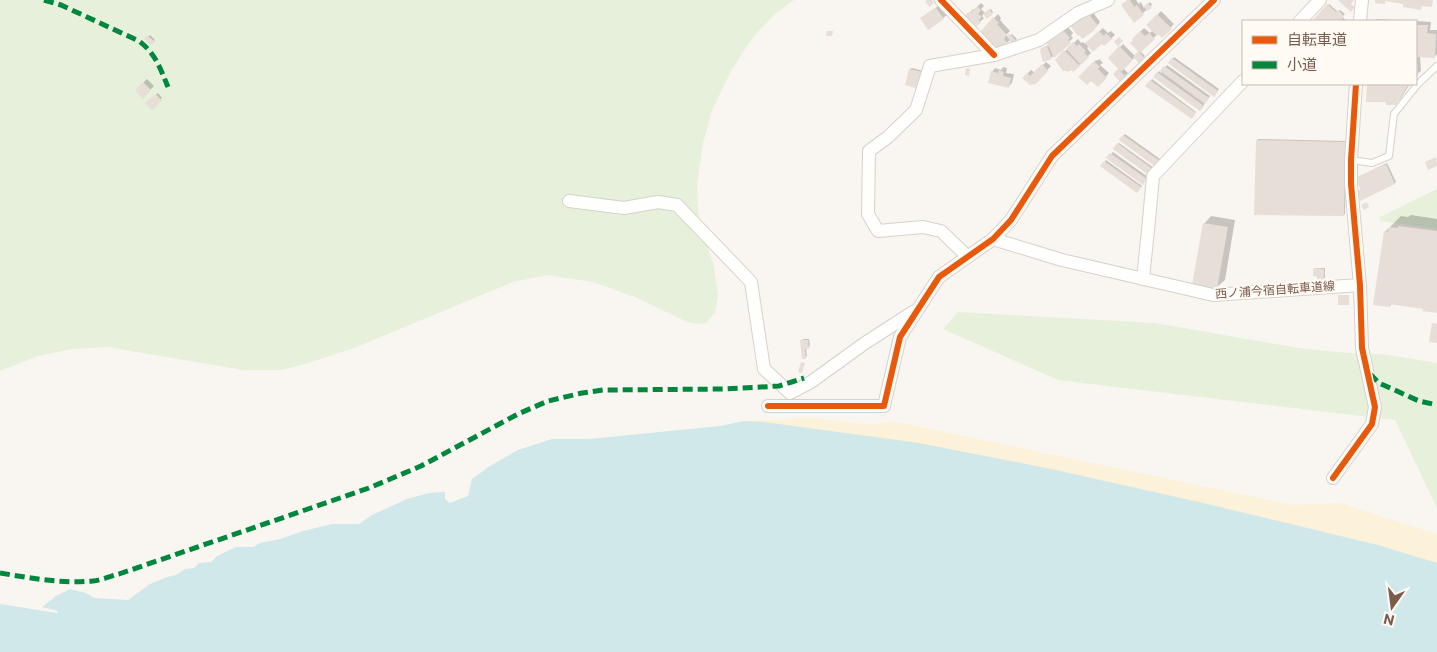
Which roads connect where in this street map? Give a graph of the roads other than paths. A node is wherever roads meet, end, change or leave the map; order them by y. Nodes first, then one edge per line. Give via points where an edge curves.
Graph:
1 (941, 0) edge
2 (1108, 0) edge
3 (1214, 0) edge
4 (1320, 0) edge
5 (1362, 0) edge
6 (1301, 20) edge
7 (1360, 20) edge
8 (994, 56) junction
9 (1437, 66) edge
10 (1242, 82) edge
11 (1356, 85) edge
12 (1351, 160) junction
13 (569, 202) dead end
14 (992, 239) junction
15 (968, 256) junction
16 (1142, 279) junction
17 (1360, 285) junction
18 (917, 309) junction
19 (768, 406) dead end
20 (1333, 478) dead end

1 - 8 street
2 - 8 street via 1078,13 1039,40
3 - 14 street via 1052,156 1011,220
4 - 6 street
5 - 7 street
8 - 15 street via 930,66 916,110 869,151 868,214 878,231 923,227 941,231
9 - 12 lane via 1394,114 1389,156 1372,163
10 - 16 street via 1153,176
11 - 12 street
12 - 17 street
13 - 18 street via 624,208 658,202 678,205 751,282 764,369 790,393
14 - 15 street
14 - 16 street, 西ノ浦今宿自転車道線
15 - 18 street via 939,277
16 - 17 street, 西ノ浦今宿自転車道線 via 1213,296
17 - 20 street via 1362,348 1375,407 1372,424
18 - 19 street via 900,337 884,406

